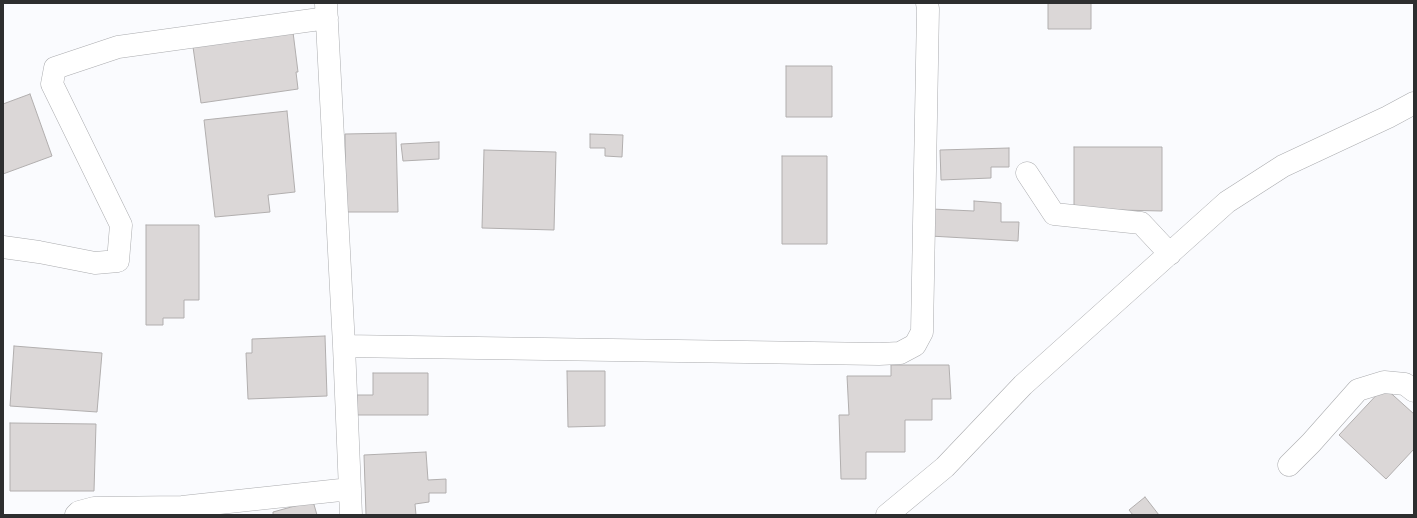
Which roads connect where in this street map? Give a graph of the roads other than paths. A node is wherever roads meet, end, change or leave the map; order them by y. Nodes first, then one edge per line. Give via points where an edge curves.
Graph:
1 (926, 3) edge
2 (326, 11) edge
3 (1414, 102) edge
4 (1027, 173) dead end
5 (3, 247) edge
6 (1170, 254) junction
7 (344, 346) junction
8 (1414, 391) edge
9 (1289, 465) dead end
10 (350, 488) junction
11 (76, 515) edge
12 (351, 515) edge
13 (887, 515) edge

1 - 7 street via 928,17 922,332 916,346 900,353 879,354
2 - 5 street via 118,47 55,68 52,84 121,225 118,261 95,263
2 - 7 street
3 - 6 street via 1388,117 1283,166 1228,202
4 - 6 street via 1054,214 1140,223
6 - 13 street via 1023,385 945,467
7 - 10 street
8 - 9 street via 1405,384 1384,382 1358,390
10 - 11 street via 182,507 94,508
10 - 12 street

